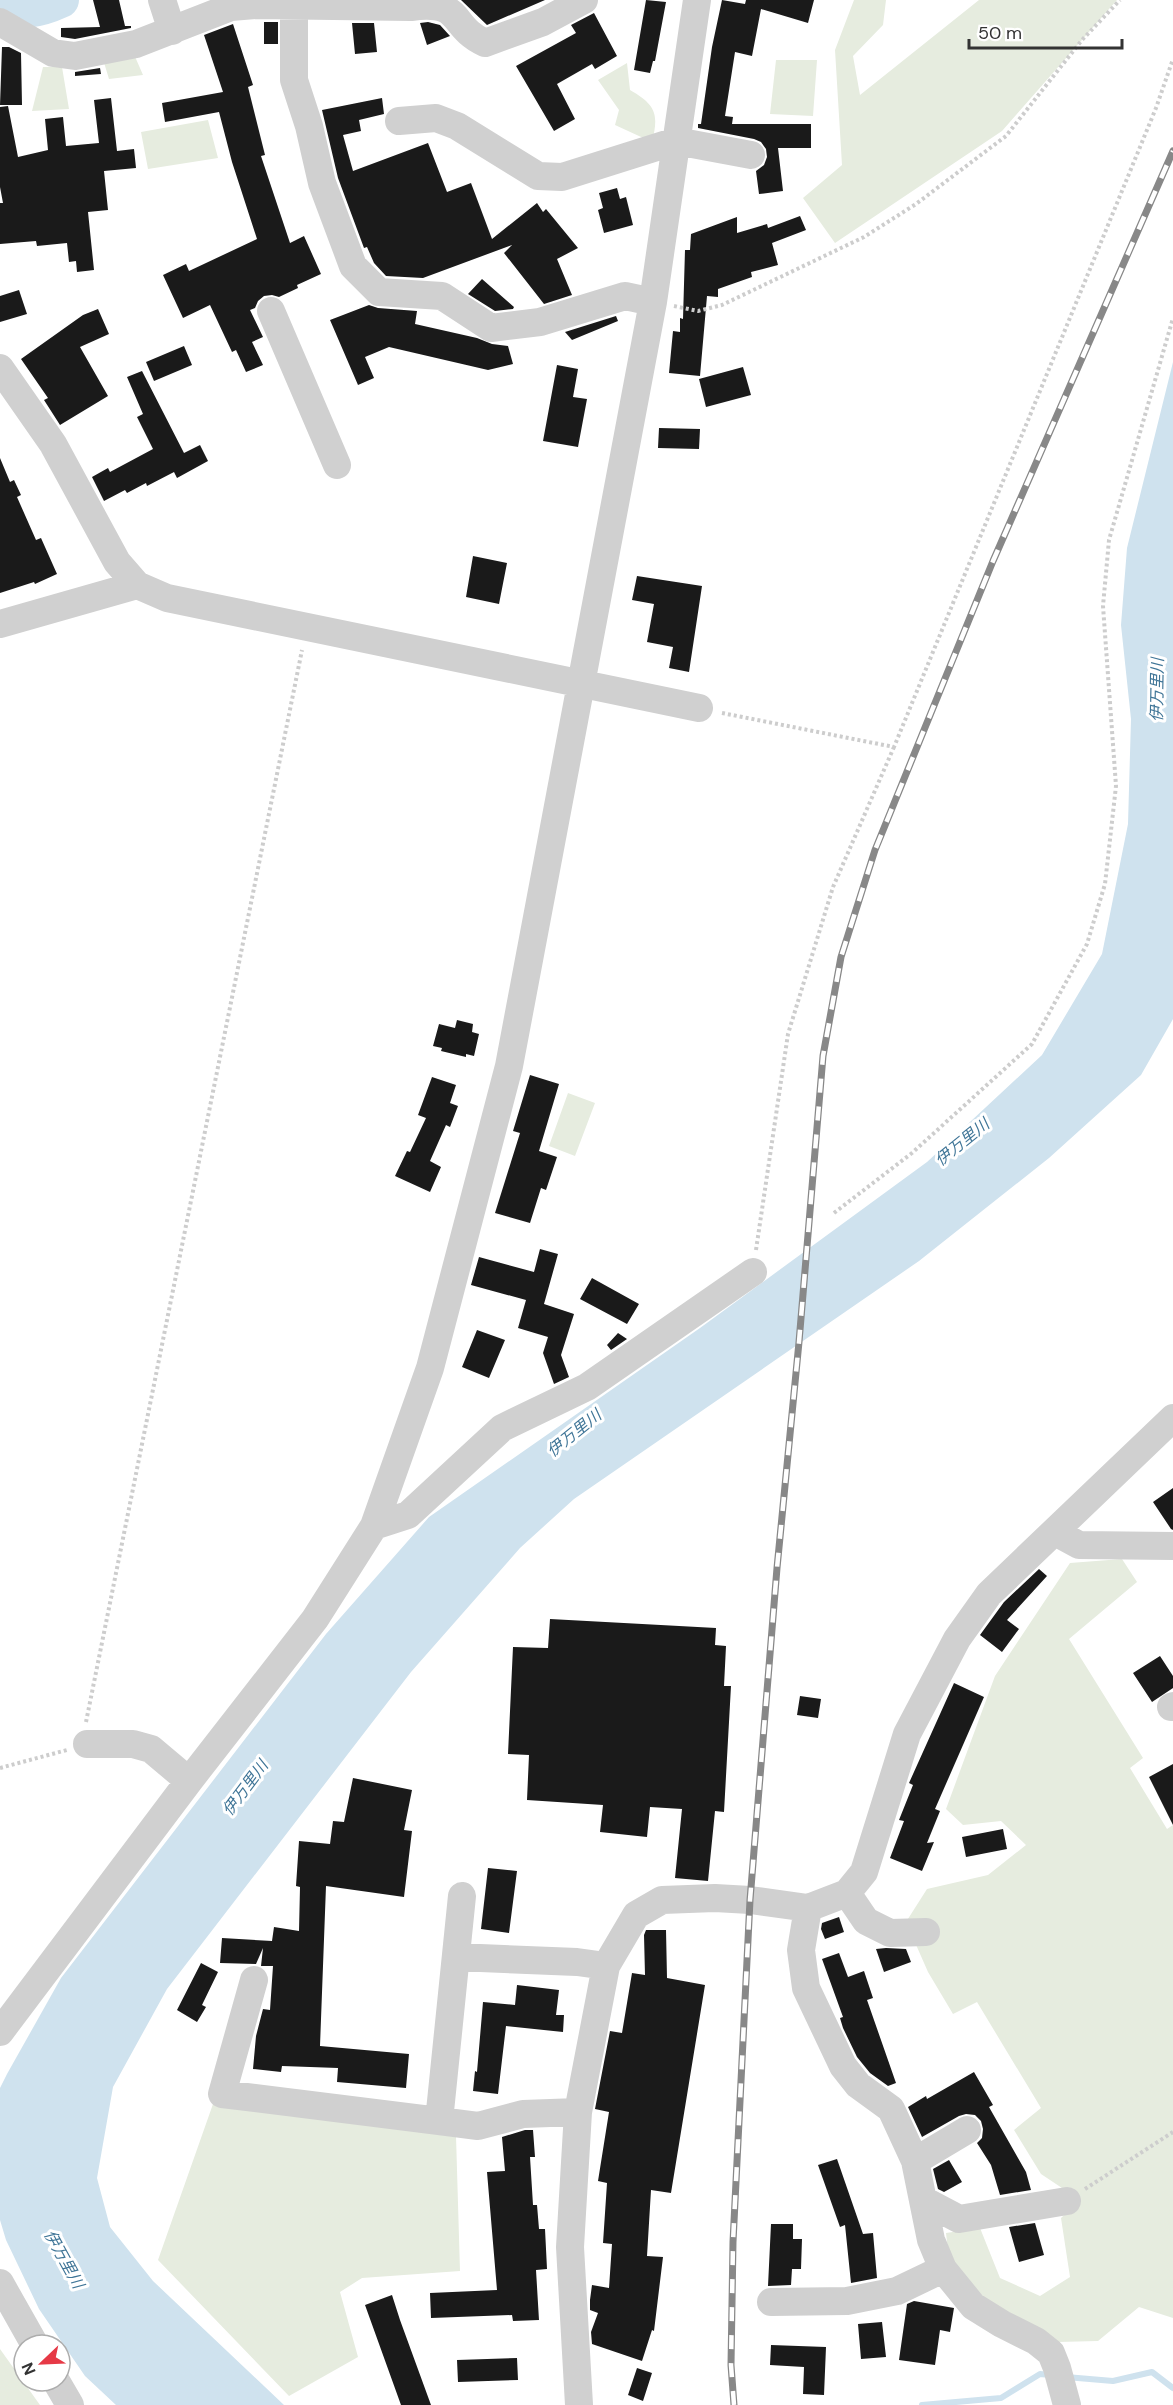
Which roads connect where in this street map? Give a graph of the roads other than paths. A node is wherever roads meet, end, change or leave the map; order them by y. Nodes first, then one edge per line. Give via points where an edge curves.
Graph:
1 (162, 0) edge
2 (584, 0) edge
3 (434, 1) edge
4 (694, 1) edge
5 (294, 7) junction
6 (0, 22) edge
7 (172, 31) junction
8 (399, 121) dead end
9 (676, 141) junction
10 (751, 155) dead end
11 (653, 302) junction
12 (271, 311) dead end
13 (0, 368) edge
14 (337, 465) dead end
15 (137, 585) junction
16 (0, 624) edge
17 (580, 684) junction
18 (699, 708) road end
19 (753, 1272) road end
20 (1173, 1418) edge
21 (374, 1526) junction
22 (1055, 1532) junction
23 (1173, 1546) edge
24 (87, 1744) road end
25 (189, 1781) junction
26 (847, 1893) junction
27 (462, 1896) dead end
28 (808, 1908) junction
29 (926, 1932) dead end
30 (456, 1957) junction
31 (606, 1966) junction
32 (254, 1980) dead end
33 (0, 2032) edge
34 (578, 2112) junction
35 (439, 2121) junction
36 (967, 2130) dead end
37 (915, 2161) junction
38 (923, 2200) junction
39 (1067, 2201) road end
40 (943, 2269) junction
41 (0, 2283) edge
42 (771, 2302) dead end
43 (28, 2333) edge
44 (1062, 2386) edge
45 (579, 2405) edge

1 - 7 street
2 - 3 street via 543,22 485,43 475,38 449,8
3 - 5 street via 411,7
4 - 9 street
5 - 7 street via 231,7
5 - 11 street via 294,80 322,183 353,266 379,292 442,296 490,328 540,322 625,296
6 - 7 street via 53,53 75,56 136,44
8 - 9 street via 436,118 457,126 538,176 562,177
9 - 10 street
9 - 11 street
11 - 17 street
12 - 14 street
13 - 15 street via 52,444 117,562
15 - 16 street
15 - 17 street via 167,598
17 - 18 street
17 - 21 street via 509,1066 430,1368
19 - 21 street via 587,1387 502,1428 408,1515
20 - 22 street
21 - 25 street via 315,1619
22 - 23 street via 1078,1545
22 - 26 street via 989,1593 957,1639 907,1734 864,1872
24 - 25 street via 133,1744 151,1749
25 - 33 street
26 - 28 street
26 - 29 street via 866,1921 890,1933
27 - 30 street
28 - 31 street via 727,1898 662,1900 636,1915
28 - 37 street via 801,1950 806,1988 843,2066 858,2085 891,2109
30 - 31 street
30 - 35 street
31 - 34 street
32 - 35 street via 222,2094
34 - 35 street via 523,2114 478,2126
34 - 45 street via 570,2247
36 - 37 street
37 - 38 street
38 - 39 street via 959,2219
38 - 40 street via 931,2240
40 - 42 street via 897,2291 847,2301
40 - 44 street via 973,2306 1036,2341 1051,2354
41 - 43 street

